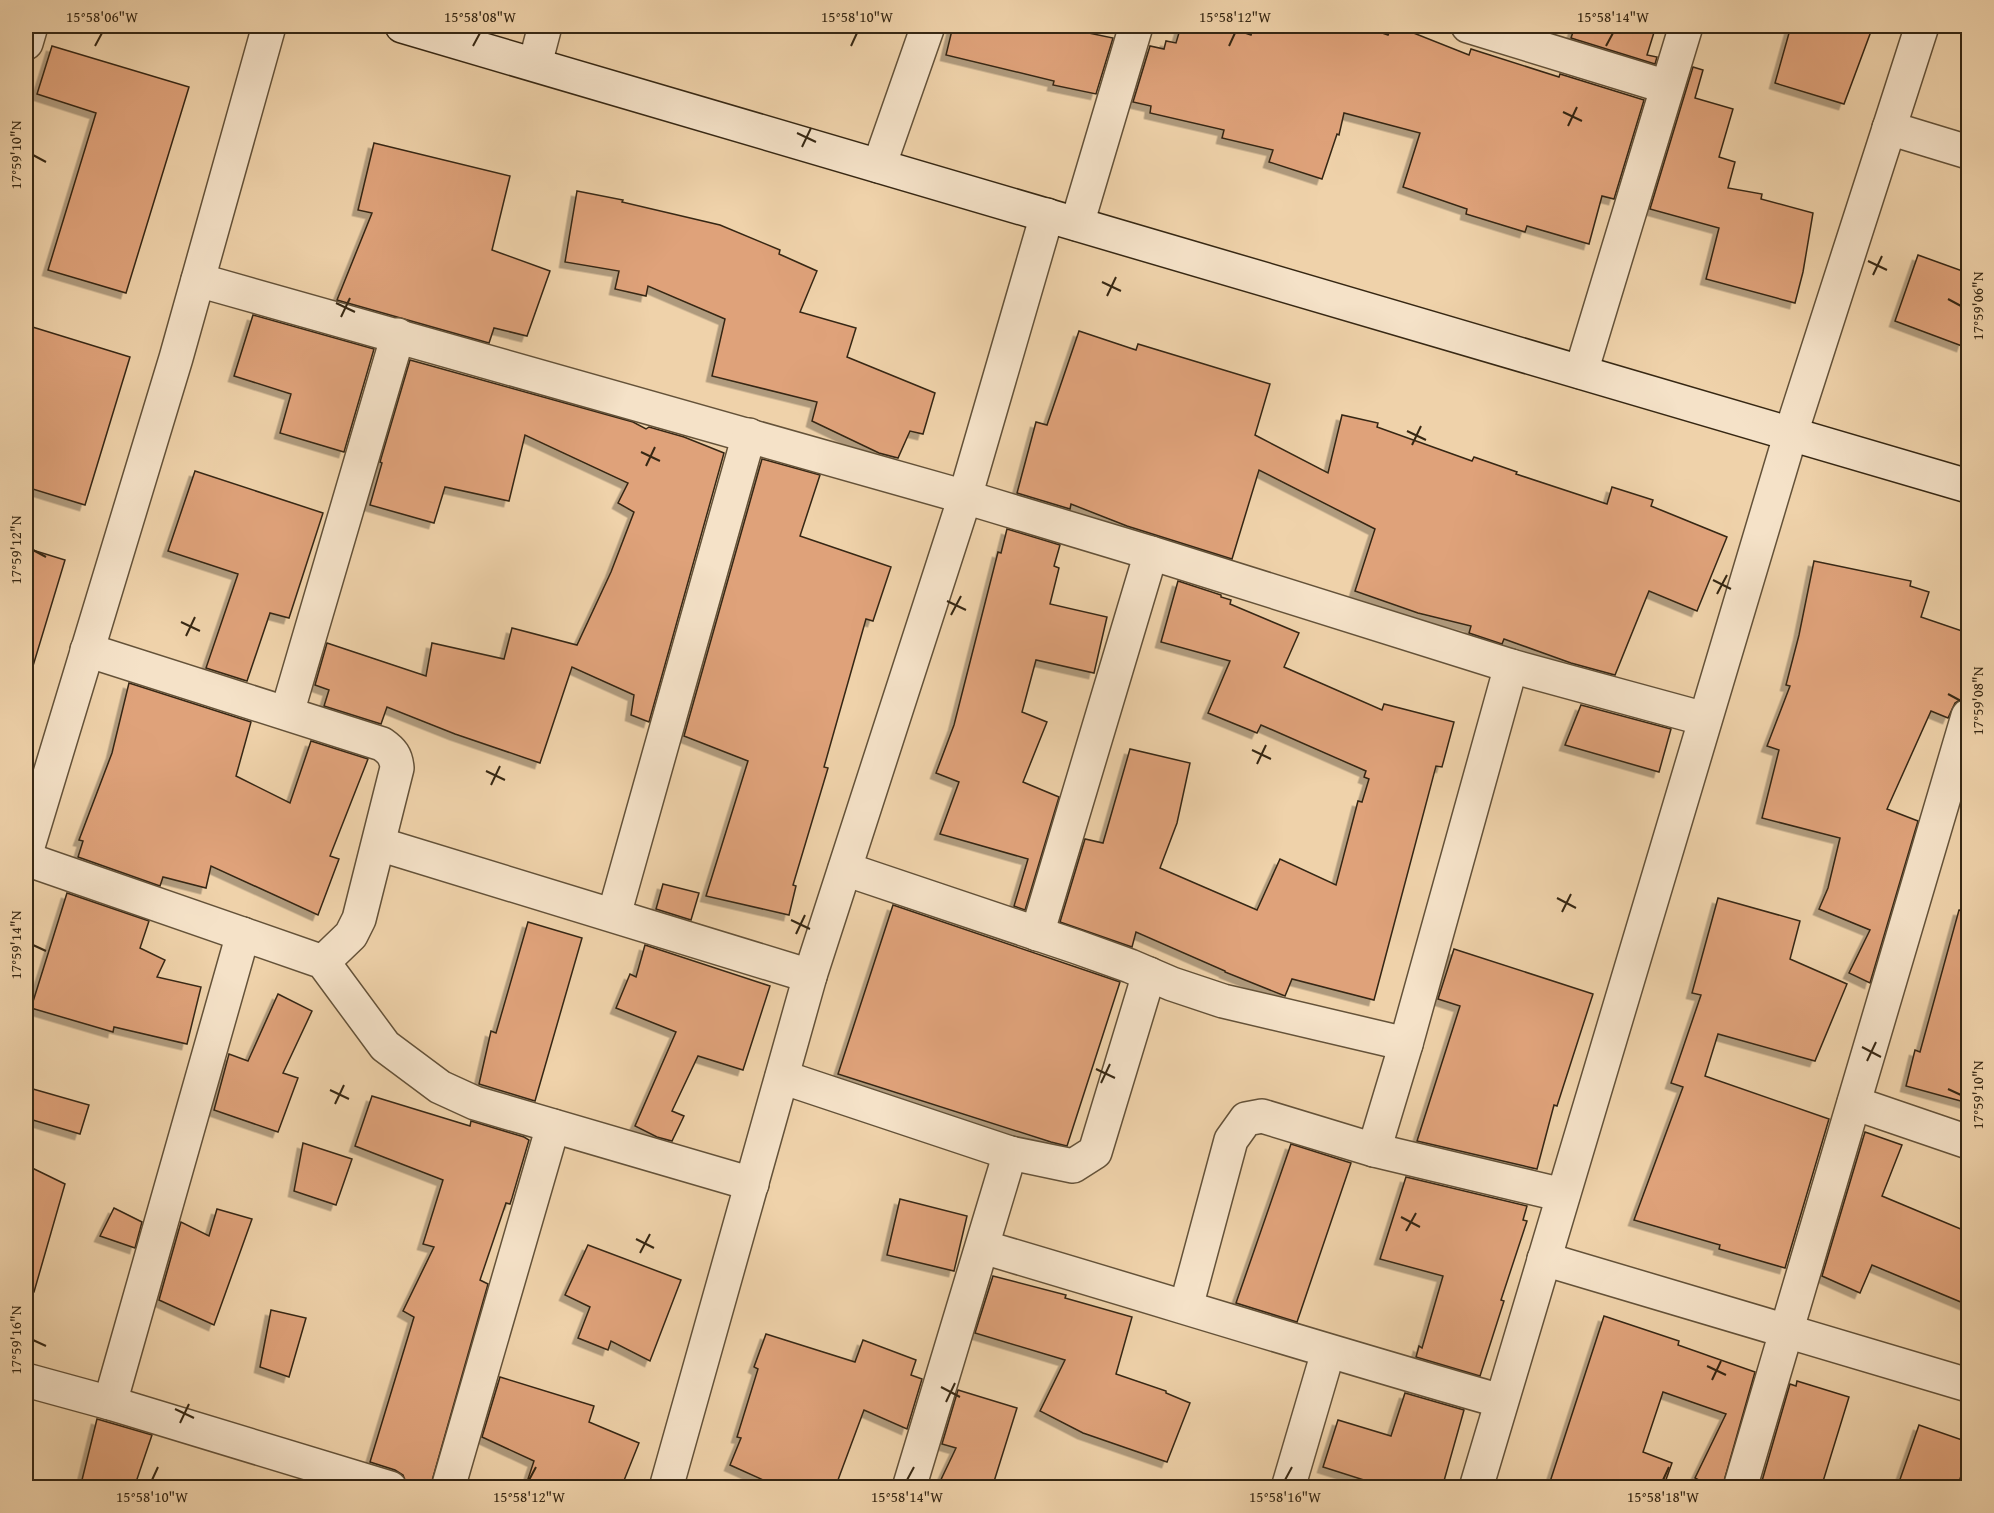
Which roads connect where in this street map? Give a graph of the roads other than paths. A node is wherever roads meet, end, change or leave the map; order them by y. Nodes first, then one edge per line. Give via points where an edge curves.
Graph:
1 (31, 26) edge
2 (269, 26) edge
3 (402, 26) edge
4 (545, 26) edge
5 (928, 26) edge
6 (1136, 26) edge
7 (1468, 26) edge
8 (1686, 26) edge
9 (1922, 26) edge
10 (26, 43) edge
11 (534, 64) junction
12 (1667, 87) junction
13 (1889, 128) junction
14 (1968, 152) edge
15 (879, 166) junction
16 (1062, 219) junction
17 (198, 280) junction
18 (398, 335) junction
19 (1581, 372) junction
20 (1791, 433) junction
21 (749, 435) junction
22 (1968, 486) edge
23 (965, 497) junction
24 (1151, 553) junction
25 (87, 650) junction
26 (1511, 666) junction
27 (287, 713) junction
28 (1968, 716) edge
29 (1705, 719) junction
30 (1960, 774) edge
31 (31, 810) edge
32 (379, 844) junction
33 (26, 853) edge
34 (26, 859) edge
35 (845, 869) junction
36 (614, 915) junction
37 (243, 934) junction
38 (1037, 934) junction
39 (323, 962) junction
40 (1149, 974) junction
41 (810, 976) junction
42 (1406, 1044) junction
43 (782, 1077) junction
44 (1854, 1103) junction
45 (553, 1126) junction
46 (1968, 1142) edge
47 (1374, 1150) junction
48 (1010, 1153) junction
49 (752, 1184) junction
50 (1563, 1195) junction
51 (983, 1247) junction
52 (1544, 1259) junction
53 (1186, 1307) junction
54 (1787, 1331) junction
55 (1328, 1352) junction
56 (26, 1380) edge
57 (1968, 1385) edge
58 (1501, 1401) junction
59 (110, 1403) junction
60 (390, 1488) edge
61 (448, 1488) edge
62 (666, 1488) edge
63 (909, 1488) edge
64 (1288, 1488) edge
65 (1476, 1488) edge
66 (1740, 1488) edge

1 - 10 street
2 - 17 street
3 - 11 street
4 - 11 street
5 - 15 street
6 - 16 street
7 - 12 street
8 - 12 street
9 - 13 street
11 - 15 street
12 - 19 street
13 - 14 street
13 - 20 street
15 - 16 street
16 - 19 street
16 - 23 street
17 - 18 street
17 - 25 street
18 - 21 street
18 - 27 street
19 - 20 street
20 - 22 street
20 - 29 street
21 - 23 street
21 - 36 street
23 - 24 street
23 - 35 street
24 - 26 street
24 - 38 street
25 - 27 street
25 - 31 street
26 - 29 street
26 - 42 street
27 - 32 street via 382,744 396,758 398,768
28 - 30 street
29 - 50 street
30 - 44 street
31 - 33 street
32 - 36 street
32 - 39 street via 359,920 351,935
34 - 37 street
35 - 38 street
35 - 41 street
36 - 41 street
37 - 39 street
37 - 59 street
38 - 40 street
39 - 45 street via 379,1039 440,1087 475,1103
40 - 42 street via 1223,1000
40 - 48 street via 1095,1152 1073,1166
41 - 43 street
42 - 47 street
43 - 48 street
43 - 49 street
44 - 46 street
44 - 54 street
45 - 49 street
45 - 61 street
47 - 50 street
47 - 53 street via 1262,1116 1246,1119 1231,1140
48 - 51 street
49 - 62 street
50 - 52 street
51 - 53 street
51 - 63 street
52 - 54 street
52 - 58 street
53 - 55 street
54 - 57 street
54 - 66 street
55 - 58 street
55 - 64 street
56 - 59 street
58 - 65 street
59 - 60 street

